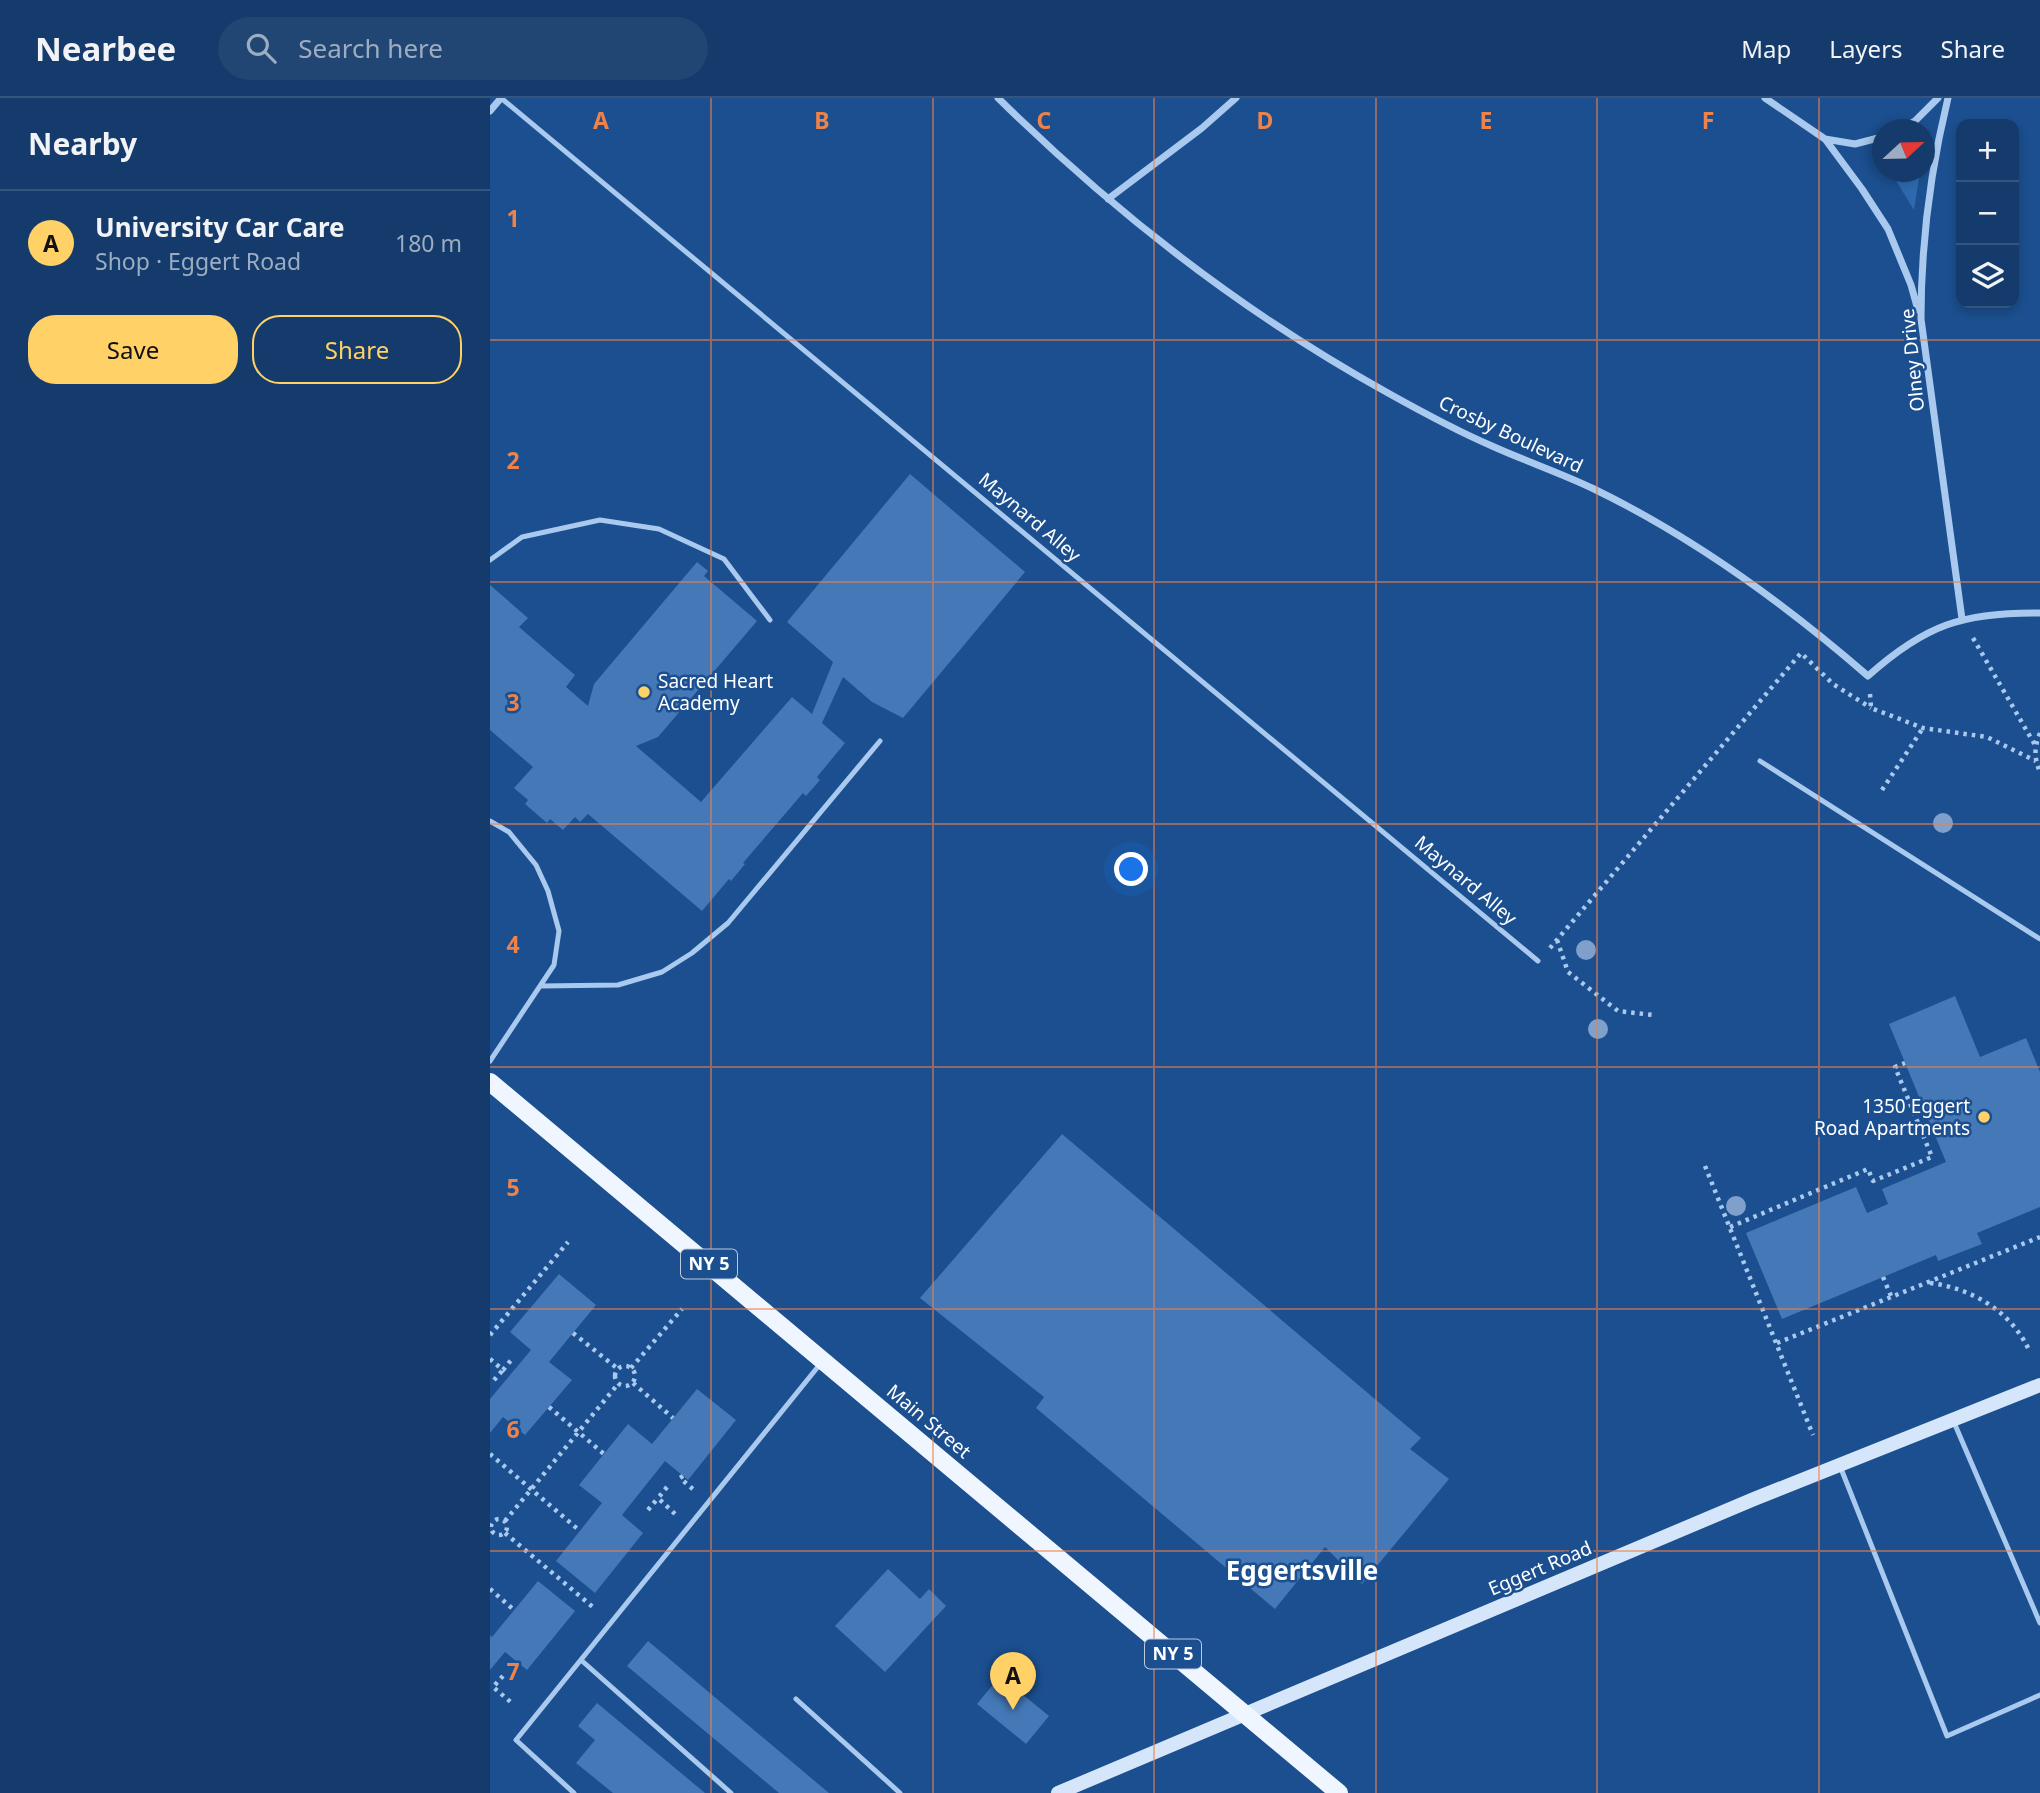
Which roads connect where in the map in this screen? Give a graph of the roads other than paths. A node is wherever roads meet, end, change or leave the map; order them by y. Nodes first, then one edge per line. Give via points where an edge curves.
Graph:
1 (501, 98) edge
2 (998, 98) edge
3 (1237, 98) edge
4 (1765, 98) edge
5 (1938, 98) edge
6 (1948, 98) edge
7 (490, 111) edge
8 (1917, 119) edge
9 (1825, 139) junction
10 (1872, 139) edge
11 (1108, 199) junction
12 (1921, 319) junction
13 (490, 560) edge
14 (2040, 613) edge
15 (771, 620) dead end
16 (1962, 620) junction
17 (880, 741) dead end
18 (1760, 761) dead end
19 (490, 821) edge
20 (2040, 939) edge
21 (1538, 961) road end
22 (541, 986) junction
23 (490, 1061) edge
24 (490, 1082) edge
25 (824, 1360) junction
26 (2040, 1385) edge
27 (1953, 1420) junction
28 (1840, 1465) junction
29 (2040, 1623) edge
30 (580, 1660) junction
31 (2040, 1695) edge
32 (796, 1699) dead end
33 (1244, 1715) junction
34 (574, 1793) edge
35 (731, 1793) edge
36 (900, 1793) edge
37 (1058, 1793) edge
38 (1339, 1793) edge

1 - 7 street
1 - 21 lane, Maynard Alley
2 - 11 street, Crosby Boulevard
3 - 11 street
4 - 9 street
5 - 8 street
6 - 12 street, Olney Drive via 1925,218
9 - 10 street via 1855,144
9 - 12 street via 1888,229
11 - 16 street, Crosby Boulevard via 1218,285 1388,393 1489,445 1594,489 1690,541 1762,589 1868,676 1899,649 1936,628
12 - 16 street, Olney Drive
13 - 15 lane via 522,537 600,520 659,529 724,559
14 - 16 street via 2004,612
17 - 22 lane via 727,923 692,953 662,972 618,985
18 - 20 lane
19 - 22 lane via 509,832 536,865 548,891 559,931 554,965
22 - 23 lane
24 - 25 main road, Main Street / NY 5
25 - 30 lane
25 - 33 main road, Main Street / NY 5
26 - 27 street, Eggert Road
27 - 28 street, Eggert Road
27 - 29 lane
28 - 31 lane via 1947,1736
28 - 33 street, Eggert Road
30 - 34 lane via 516,1741
30 - 35 lane
32 - 36 lane
33 - 37 street, Eggert Road
33 - 38 main road, Main Street / NY 5

